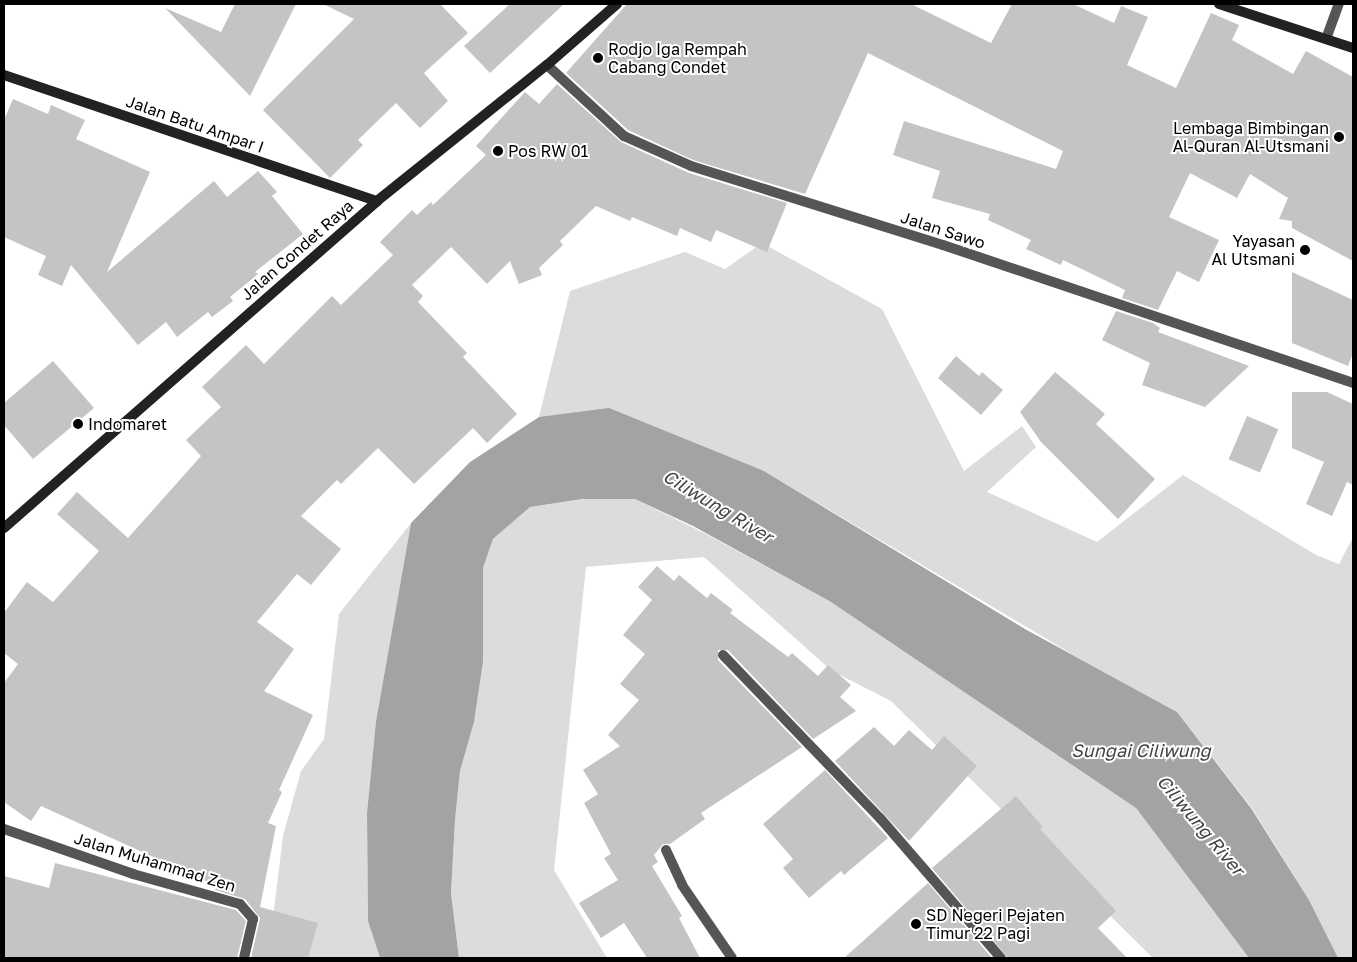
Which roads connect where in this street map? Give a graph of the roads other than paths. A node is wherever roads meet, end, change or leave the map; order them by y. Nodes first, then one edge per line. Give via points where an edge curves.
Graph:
1 (617, 4) edge
2 (1219, 4) edge
3 (1339, 4) edge
4 (1326, 39) junction
5 (1353, 48) edge
6 (547, 65) junction
7 (4, 75) edge
8 (377, 201) junction
9 (1353, 384) edge
10 (4, 528) edge
11 (723, 654) dead end
12 (4, 829) edge
13 (666, 850) dead end
14 (244, 958) edge
15 (732, 958) edge
16 (1001, 958) edge

1 - 6 street, Jalan Condet Raya
2 - 4 street
3 - 4 street
4 - 5 street
6 - 8 street, Jalan Condet Raya
6 - 9 street, Jalan Sawo via 624,136 691,166 942,245
7 - 8 street, Jalan Batu Ampar I
8 - 10 street, Jalan Condet Raya
11 - 16 street via 880,818
12 - 14 street, Jalan Muhammad Zen via 133,874 240,904 253,919
13 - 15 street via 682,885

